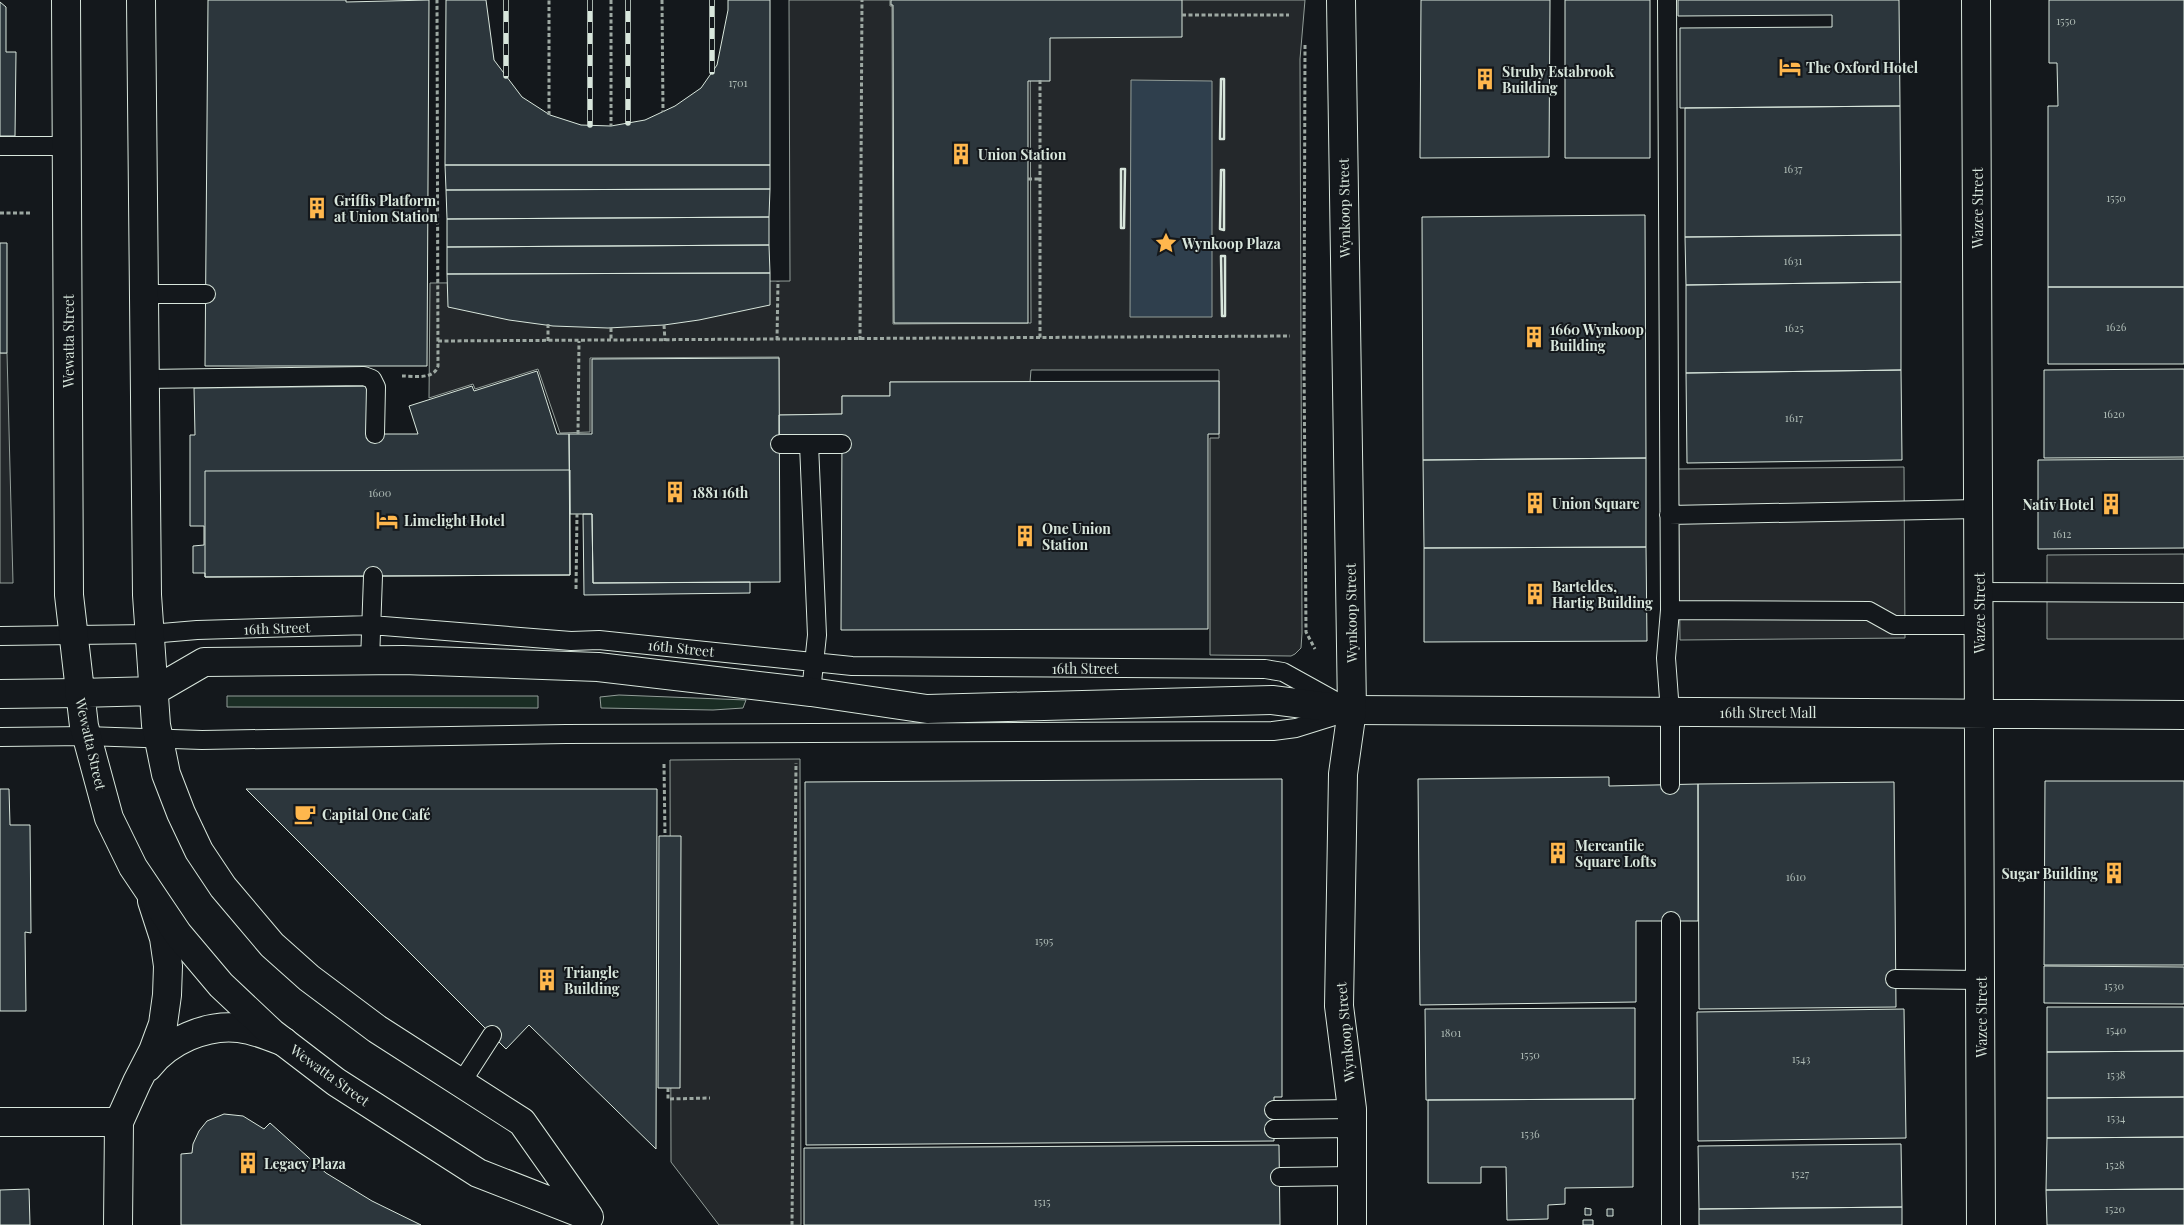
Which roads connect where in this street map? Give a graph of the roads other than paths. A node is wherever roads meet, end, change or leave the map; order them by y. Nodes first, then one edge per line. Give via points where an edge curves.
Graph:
1 (66, 0) edge
2 (141, 0) edge
3 (1341, 0) edge
4 (1667, 0) edge
5 (1976, 0) edge
6 (0, 146) edge
7 (67, 146) junction
8 (144, 294) junction
9 (206, 294) dead end
10 (145, 379) junction
11 (375, 434) dead end
12 (780, 444) dead end
13 (810, 444) junction
14 (842, 444) dead end
15 (1978, 509) junction
16 (1669, 515) junction
17 (372, 576) dead end
18 (1978, 592) junction
19 (2184, 593) edge
20 (1670, 610) junction
21 (371, 625) junction
22 (1979, 625) junction
23 (150, 634) junction
24 (73, 635) junction
25 (0, 636) edge
26 (370, 661) junction
27 (815, 662) junction
28 (154, 691) junction
29 (811, 692) junction
30 (79, 693) junction
31 (0, 694) edge
32 (1352, 710) junction
33 (1670, 712) junction
34 (1979, 713) junction
35 (2184, 715) edge
36 (86, 736) junction
37 (0, 737) edge
38 (159, 739) junction
39 (1670, 785) dead end
40 (145, 885) junction
41 (1671, 921) dead end
42 (1895, 979) dead end
43 (1980, 980) junction
44 (492, 1035) dead end
45 (284, 1042) junction
46 (137, 1082) junction
47 (461, 1083) junction
48 (1274, 1110) dead end
49 (1352, 1118) junction
50 (0, 1122) edge
51 (119, 1122) junction
52 (1274, 1129) dead end
53 (1352, 1176) junction
54 (1280, 1177) dead end
55 (591, 1221) edge
56 (118, 1225) edge
57 (1352, 1225) edge
58 (1671, 1225) edge
59 (1981, 1225) edge

1 - 7 street, Wewatta Street
2 - 8 street, Wewatta Street
3 - 32 street, Wynkoop Street
4 - 16 lane
5 - 15 street, Wazee Street
6 - 7 lane
7 - 24 street, Wewatta Street via 69,589
8 - 9 lane
8 - 10 street, Wewatta Street
10 - 11 lane via 364,376 372,379 376,387
10 - 23 street, Wewatta Street via 146,595
12 - 13 lane
13 - 14 lane
13 - 27 lane via 817,635
15 - 16 lane
15 - 18 street, Wazee Street
16 - 20 lane
17 - 21 lane
18 - 19 lane
18 - 22 street, Wazee Street
20 - 22 lane via 1869,611 1894,625
20 - 33 lane via 1666,658
21 - 23 lane, 16th Street
21 - 26 lane
21 - 27 lane, 16th Street via 571,641 600,640
22 - 34 street, Wazee Street
23 - 24 lane, 16th Street
23 - 28 street, Wewatta Street
24 - 25 lane, 16th Street
24 - 30 street, Wewatta Street
26 - 28 street, 16th Street via 204,662
26 - 29 street, 16th Street via 598,667
27 - 29 lane
27 - 32 lane, 16th Street via 852,666 1265,669 1283,672
28 - 30 street, 16th Street
28 - 38 street, Wewatta Street
29 - 32 street, 16th Street via 927,709 1272,700
30 - 31 street, 16th Street
30 - 36 street, Wewatta Street
32 - 33 street, 16th Street Mall
32 - 38 lane via 1296,728 1273,731
32 - 49 street, Wynkoop Street via 1343,774 1339,1006
33 - 34 street, 16th Street Mall
33 - 39 lane
34 - 35 street, 16th Street Mall
34 - 43 street, Wazee Street
36 - 37 lane
36 - 38 lane
36 - 40 street, Wewatta Street via 110,818
38 - 47 street, Wewatta Street via 166,774 199,851 222,888 272,946 377,1029
40 - 45 street, Wewatta Street via 178,934 221,985
40 - 46 street via 164,938 168,966 167,995 163,1024
41 - 58 lane
42 - 43 lane
43 - 59 street, Wazee Street
44 - 47 lane
45 - 46 street via 260,1032 237,1028 190,1036 169,1047
45 - 55 street, Wewatta Street via 336,1082 478,1173
46 - 51 street
47 - 55 street, Wewatta Street via 522,1122
48 - 49 lane
49 - 52 lane
49 - 53 street, Wynkoop Street
50 - 51 street
51 - 56 street
53 - 54 lane
53 - 57 street, Wynkoop Street

